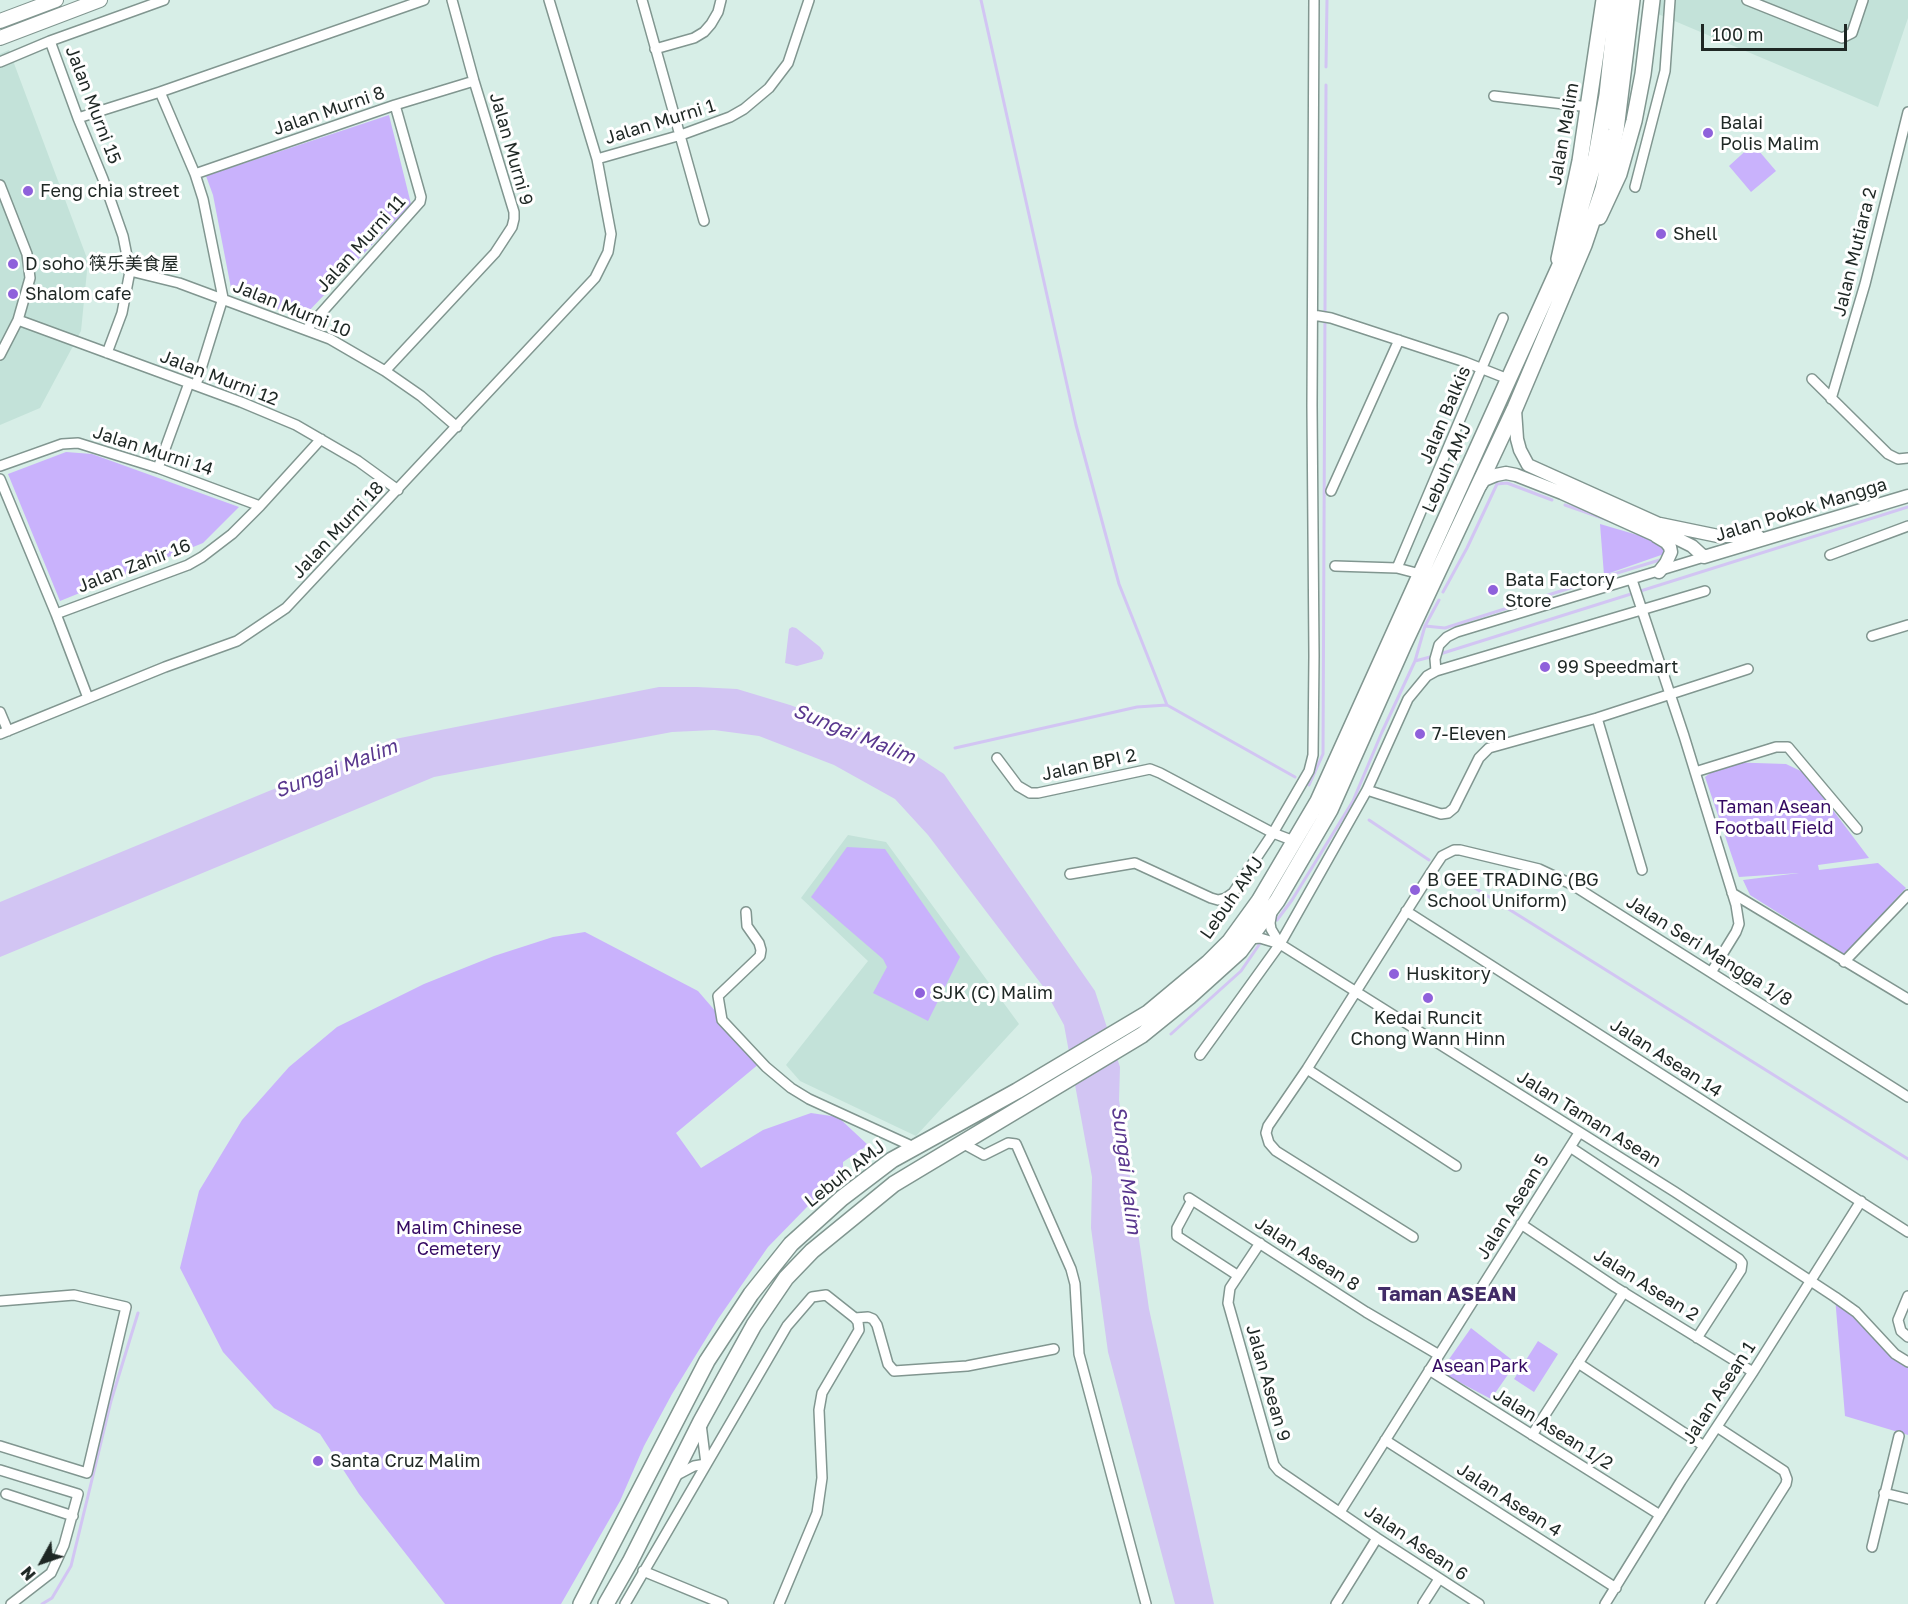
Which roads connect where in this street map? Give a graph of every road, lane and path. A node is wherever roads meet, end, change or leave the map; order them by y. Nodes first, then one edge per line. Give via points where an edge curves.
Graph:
1 (56, 0) edge
2 (100, 0) edge
3 (164, 0) edge
4 (424, 0) edge
5 (452, 0) edge
6 (549, 0) edge
7 (642, 0) edge
8 (721, 0) edge
9 (809, 0) edge
10 (1314, 0) edge
11 (1604, 0) edge
12 (1617, 0) edge
13 (1632, 0) edge
14 (1652, 0) edge
15 (1670, 0) edge
16 (1749, 0) edge
17 (1863, 0) edge
18 (0, 21) edge
19 (0, 38) edge
20 (50, 41) junction
21 (655, 49) junction
22 (0, 62) edge
23 (474, 81) junction
24 (160, 92) junction
25 (1494, 96) dead end
26 (395, 105) junction
27 (1589, 107) junction
28 (1908, 112) edge
29 (78, 118) junction
30 (1609, 126) junction
31 (681, 135) junction
32 (597, 159) junction
33 (195, 174) junction
34 (0, 185) edge
35 (1635, 187) dead end
36 (4, 207) edge
37 (704, 221) dead end
38 (1581, 254) junction
39 (130, 271) junction
40 (1556, 274) junction
41 (223, 298) junction
42 (1322, 317) junction
43 (1503, 318) dead end
44 (18, 320) junction
45 (307, 329) junction
46 (1399, 340) junction
47 (107, 353) junction
48 (0, 355) edge
49 (1482, 369) junction
50 (385, 371) junction
51 (1508, 379) junction
52 (1812, 379) dead end
53 (193, 384) junction
54 (1831, 399) junction
55 (1515, 408) junction
56 (457, 427) junction
57 (321, 439) junction
58 (1908, 458) edge
59 (0, 466) edge
60 (158, 468) junction
61 (0, 479) edge
62 (1479, 487) junction
63 (398, 490) junction
64 (1331, 491) dead end
65 (1908, 496) edge
66 (260, 506) junction
67 (1908, 525) edge
68 (1657, 529) junction
69 (1788, 533) junction
70 (1830, 555) dead end
71 (1704, 557) junction
72 (1335, 566) dead end
73 (1397, 568) junction
74 (1659, 572) junction
75 (1420, 574) junction
76 (1633, 583) junction
77 (1705, 591) dead end
78 (1643, 609) junction
79 (56, 614) junction
80 (1908, 625) edge
81 (1872, 636) dead end
82 (1748, 669) dead end
83 (1436, 671) junction
84 (1669, 694) junction
85 (88, 698) junction
86 (0, 712) edge
87 (1597, 718) junction
88 (4, 733) edge
89 (997, 758) dead end
90 (1695, 772) junction
91 (1367, 790) junction
92 (1857, 828) dead end
93 (1273, 832) junction
94 (1294, 841) junction
95 (1642, 870) dead end
96 (1070, 874) dead end
97 (1732, 893) junction
98 (1908, 895) edge
99 (1276, 902) junction
100 (1406, 911) junction
101 (746, 912) dead end
102 (1250, 939) junction
103 (1280, 944) junction
104 (1844, 963) junction
105 (1712, 971) junction
106 (1355, 991) junction
107 (1908, 999) edge
108 (1138, 1029) junction
109 (1200, 1055) dead end
110 (1307, 1069) junction
111 (1908, 1097) edge
112 (1579, 1133) junction
113 (964, 1144) junction
114 (1570, 1147) junction
115 (916, 1148) junction
116 (1456, 1166) dead end
117 (1861, 1201) junction
118 (1521, 1224) junction
119 (1908, 1232) edge
120 (1413, 1237) dead end
121 (1260, 1243) junction
122 (1237, 1275) junction
123 (1811, 1282) junction
124 (1624, 1292) junction
125 (1908, 1296) edge
126 (0, 1301) edge
127 (855, 1318) junction
128 (1908, 1337) edge
129 (1697, 1338) junction
130 (1054, 1349) dead end
131 (1439, 1355) junction
132 (1908, 1362) edge
133 (1578, 1363) junction
134 (1429, 1370) junction
135 (1753, 1372) junction
136 (701, 1421) junction
137 (1717, 1427) junction
138 (1532, 1435) junction
139 (1899, 1436) dead end
140 (1385, 1440) junction
141 (0, 1446) edge
142 (1704, 1446) junction
143 (706, 1464) junction
144 (0, 1470) edge
145 (670, 1480) junction
146 (1884, 1493) junction
147 (6, 1494) dead end
148 (1908, 1499) edge
149 (1338, 1511) junction
150 (1660, 1515) junction
151 (73, 1516) junction
152 (1377, 1538) junction
153 (1872, 1547) dead end
154 (643, 1571) junction
155 (1439, 1579) junction
156 (1616, 1588) junction
157 (11, 1604) edge
158 (581, 1604) edge
159 (606, 1604) edge
160 (625, 1604) edge
161 (723, 1604) edge
162 (779, 1604) edge
163 (1146, 1604) edge
164 (1336, 1604) edge
165 (1423, 1604) edge
166 (1479, 1604) edge
167 (1605, 1604) edge
168 (1710, 1604) edge

1 - 18 main road
2 - 19 main road
3 - 20 street
4 - 24 street
5 - 23 street, Jalan Murni 9
6 - 32 street
7 - 21 street
8 - 21 street via 711,24 699,36
9 - 31 street, Jalan Murni 1 via 788,63 769,88 730,117
10 - 42 street
11 - 27 main road, Jalan Malim
12 - 30 main road, Lebuh AMJ via 1607,95
13 - 30 main road, Lebuh AMJ
14 - 38 main road via 1639,97 1626,152
15 - 35 street via 1665,71
16 - 17 street via 1842,38 1852,33
20 - 22 street
20 - 29 street, Jalan Murni 15
21 - 31 street
23 - 26 street, Jalan Murni 8
23 - 50 street, Jalan Murni 9 via 514,212 512,227 495,253
24 - 29 street
24 - 33 street
25 - 27 street
26 - 33 street, Jalan Murni 8
26 - 45 street, Jalan Murni 11 via 420,202
27 - 40 main road, Jalan Malim
28 - 54 street, Jalan Mutiara 2 via 1865,284
29 - 39 street, Jalan Murni 15 via 104,179
30 - 38 main road, Lebuh AMJ via 1603,189
30 - 40 main road, Lebuh AMJ
31 - 32 street, Jalan Murni 1
31 - 37 street
32 - 56 street, Jalan Murni 18 via 611,234 604,262 590,284
33 - 41 street
34 - 36 street
36 - 44 street via 29,263 29,285
38 - 55 main road, Lebuh AMJ
39 - 41 street, Jalan Murni 10
39 - 47 street, Jalan Murni 15 via 122,313
40 - 51 main road, Lebuh AMJ
41 - 45 street, Jalan Murni 10
41 - 53 street
42 - 46 street
42 - 93 street via 1312,511 1313,755 1306,778
43 - 49 street, Jalan Balkis
44 - 47 street, Jalan Murni 12
44 - 48 street
45 - 50 street, Jalan Murni 10
46 - 49 street
46 - 64 street
47 - 53 street, Jalan Murni 12
49 - 51 street
49 - 73 street, Jalan Balkis
50 - 56 street, Jalan Murni 10
51 - 75 main road, Lebuh AMJ
52 - 54 street
53 - 57 street, Jalan Murni 12
53 - 60 street
54 - 58 street via 1888,454
55 - 62 main road, Lebuh AMJ
55 - 68 street, Jalan Pokok Mangga via 1517,439 1528,465
56 - 63 street, Jalan Murni 18
57 - 63 street, Jalan Murni 12
57 - 66 street, Jalan Zahir 16
59 - 60 street, Jalan Murni 14 via 71,442
60 - 66 street, Jalan Murni 14
61 - 79 street
62 - 68 street, Jalan Pokok Mangga via 1496,475 1515,475
62 - 99 main road, Lebuh AMJ via 1330,810
63 - 85 street, Jalan Murni 18 via 286,608 250,634
65 - 69 street, Jalan Pokok Mangga
66 - 79 street, Jalan Zahir 16 via 202,558
67 - 70 street
68 - 69 street via 1745,537
68 - 71 street, Jalan Pokok Mangga via 1665,538 1670,535
68 - 74 street via 1671,552
69 - 71 street, Jalan Pokok Mangga
71 - 74 street, Jalan Pokok Mangga
72 - 73 street
73 - 75 street
74 - 76 street, Jalan Pokok Mangga
75 - 94 main road, Lebuh AMJ via 1318,801
76 - 78 street
76 - 83 street, Jalan Pokok Mangga via 1457,632 1439,645
77 - 78 street
78 - 83 street
78 - 84 street
79 - 85 street
80 - 81 street
82 - 84 street
83 - 91 street via 1408,699
84 - 87 street
84 - 90 street
85 - 88 street, Jalan Murni 18
86 - 88 street
87 - 91 street via 1489,748 1479,758 1448,813
87 - 95 street
89 - 93 street, Jalan BPI 2 via 1018,786 1030,793 1150,769
90 - 92 street via 1776,747 1788,747
90 - 97 street
91 - 103 street
93 - 94 street, Jalan BPI 2
93 - 96 street via 1233,893 1218,900 1135,863
94 - 108 main road, Lebuh AMJ via 1259,902 1230,941
97 - 104 street
97 - 105 street via 1739,924
98 - 104 street
99 - 102 main road, Lebuh AMJ
99 - 103 street via 1270,923
100 - 105 street, Jalan Seri Mangga 1/8 via 1437,863 1448,852 1460,850 1554,875
100 - 106 street
100 - 117 street, Jalan Asean 14
101 - 115 street via 747,926 762,950 718,996 722,1020 766,1067 802,1095
102 - 103 street
102 - 108 main road, Lebuh AMJ via 1197,990
103 - 106 street, Jalan Taman Asean
103 - 109 street
104 - 107 street
105 - 111 street, Jalan Seri Mangga 1/8
106 - 110 street
106 - 112 street, Jalan Taman Asean
108 - 113 main road, Lebuh AMJ
108 - 115 main road, Lebuh AMJ
110 - 116 street
110 - 120 street via 1268,1126 1269,1143
112 - 114 street, Jalan Asean 5
112 - 123 street, Jalan Taman Asean
113 - 136 main road, Lebuh AMJ via 876,1198 793,1271 765,1308
113 - 163 street via 984,1155 1008,1143 1016,1144 1071,1269 1079,1354
114 - 118 street, Jalan Asean 5
114 - 129 street via 1742,1263
115 - 158 main road, Lebuh AMJ via 885,1165 828,1210 791,1244 751,1294 707,1361
117 - 119 street, Jalan Asean 14
117 - 123 street, Jalan Asean 1
118 - 124 street, Jalan Asean 2
118 - 131 street, Jalan Asean 5
121 - 122 street, Jalan Asean 9
121 - 122 street, Jalan Asean 8 via 1190,1199 1177,1236
121 - 131 street, Jalan Asean 8
122 - 149 street, Jalan Asean 9 via 1228,1293 1228,1303 1274,1465
123 - 132 street, Jalan Taman Asean via 1856,1312 1894,1354
123 - 135 street, Jalan Asean 1
124 - 129 street, Jalan Asean 2
124 - 133 street
125 - 128 street via 1899,1315 1901,1331
126 - 141 street via 74,1295 126,1307 87,1473
127 - 130 street via 873,1319 888,1364 899,1372 967,1366
127 - 143 street via 826,1295 805,1302
127 - 162 street via 859,1330 822,1394 822,1478 817,1513
129 - 135 street, Jalan Asean 2
131 - 134 street, Jalan Asean 5
133 - 138 street
133 - 142 street
134 - 138 street, Jalan Asean 1/2
134 - 140 street, Jalan Asean 5
135 - 137 street, Jalan Asean 1
136 - 143 street
136 - 145 main road, Lebuh AMJ
137 - 142 street, Jalan Asean 1
137 - 168 street via 1784,1471 1787,1479
138 - 150 street, Jalan Asean 1/2
139 - 146 street
140 - 149 street, Jalan Asean 5
140 - 156 street, Jalan Asean 4
142 - 150 street, Jalan Asean 1
143 - 145 street via 682,1471
143 - 154 street
144 - 151 street via 78,1494
145 - 159 main road, Lebuh AMJ
146 - 148 street
146 - 153 street
147 - 151 street
149 - 152 street, Jalan Asean 6
150 - 156 street, Jalan Asean 1
151 - 157 street via 51,1574
152 - 155 street, Jalan Asean 6
152 - 164 street
154 - 160 street
154 - 161 street
155 - 165 street
155 - 166 street, Jalan Asean 6
156 - 167 street, Jalan Asean 1

